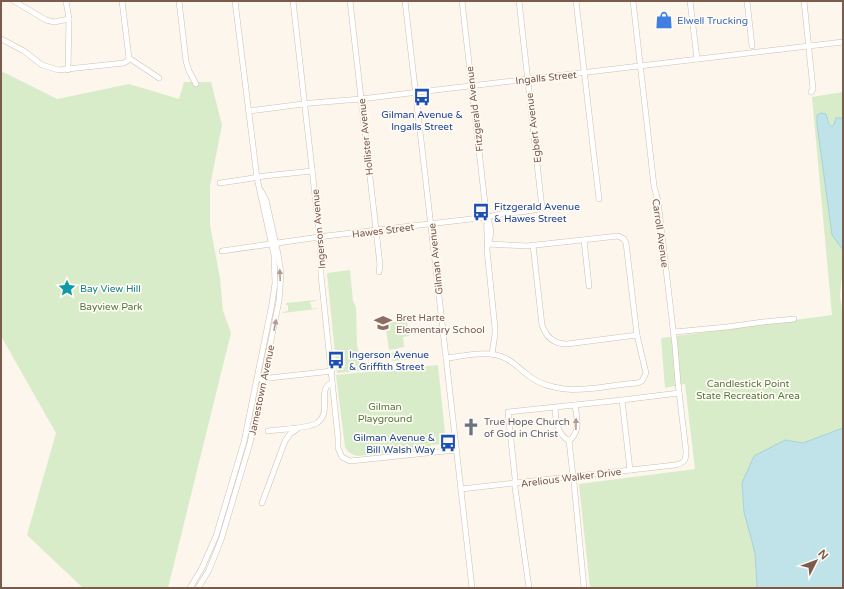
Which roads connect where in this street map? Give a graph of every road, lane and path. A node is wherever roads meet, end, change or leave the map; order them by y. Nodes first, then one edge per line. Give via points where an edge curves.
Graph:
1 (14, 1) edge
2 (26, 1) edge
3 (66, 1) edge
4 (122, 1) edge
5 (179, 1) edge
6 (235, 1) edge
7 (293, 1) edge
8 (350, 1) edge
9 (405, 1) edge
10 (462, 1) edge
11 (519, 1) edge
12 (576, 1) edge
13 (633, 1) edge
14 (690, 1) edge
15 (747, 1) edge
16 (804, 1) edge
17 (23, 6) junction
18 (69, 19) junction
19 (1, 39) edge
20 (843, 42) edge
21 (752, 46) dead end
22 (809, 46) junction
23 (129, 58) junction
24 (696, 59) junction
25 (640, 66) junction
26 (68, 70) junction
27 (584, 73) junction
28 (159, 78) dead end
29 (528, 79) junction
30 (196, 84) dead end
31 (472, 85) junction
32 (812, 91) dead end
33 (416, 93) junction
34 (361, 99) junction
35 (305, 104) junction
36 (248, 112) junction
37 (312, 171) junction
38 (257, 178) junction
39 (220, 183) dead end
40 (599, 199) dead end
41 (542, 208) joint
42 (488, 217) junction
43 (431, 225) junction
44 (376, 231) junction
45 (319, 237) junction
46 (584, 240) junction
47 (274, 244) junction
48 (488, 244) junction
49 (533, 245) junction
50 (222, 251) dead end
51 (379, 272) dead end
52 (589, 286) dead end
53 (794, 319) dead end
54 (674, 332) junction
55 (636, 336) junction
56 (492, 354) junction
57 (446, 358) junction
58 (332, 371) junction
59 (264, 379) junction
60 (257, 380) junction
61 (332, 383) junction
62 (679, 393) junction
63 (622, 400) junction
64 (575, 405) junction
65 (555, 408) junction
66 (302, 427) junction
67 (247, 430) junction
68 (268, 431) dead end
69 (253, 432) junction
70 (569, 440) junction
71 (456, 450) junction
72 (682, 464) joint
73 (630, 470) junction
74 (573, 476) junction
75 (515, 484) junction
76 (461, 489) junction
77 (262, 503) dead end
78 (224, 508) junction
79 (230, 510) junction
80 (190, 588) edge
81 (198, 588) edge
82 (472, 588) edge
83 (529, 588) edge
84 (584, 588) edge

1 - 17 street
2 - 17 street
3 - 18 street
4 - 23 street
5 - 30 street via 186,61
6 - 36 street, Jamestown Avenue
7 - 35 street, Ingerson Avenue
8 - 34 street, Hollister Avenue
9 - 33 street, Gilman Avenue
10 - 31 street, Fitzgerald Avenue
11 - 29 street, Egbert Avenue
12 - 27 street
13 - 25 street, Carroll Avenue
14 - 24 street
15 - 21 street
16 - 22 street
17 - 18 street via 46,20 54,22
18 - 26 street
19 - 26 street via 24,51 42,65
20 - 22 street, Ingalls Street
22 - 24 street, Ingalls Street
22 - 32 street
23 - 26 street via 124,63
23 - 28 street
24 - 25 street, Ingalls Street
25 - 27 street, Ingalls Street
25 - 54 street, Carroll Avenue
27 - 29 street, Ingalls Street
27 - 40 street
29 - 31 street, Ingalls Street
29 - 41 street, Egbert Avenue
31 - 33 street, Ingalls Street
31 - 42 street, Fitzgerald Avenue
33 - 34 street, Ingalls Street
33 - 43 street, Gilman Avenue
34 - 35 street, Ingalls Street
34 - 44 street, Hollister Avenue
35 - 36 street, Ingalls Street
35 - 37 street, Ingerson Avenue
36 - 38 street, Jamestown Avenue
37 - 38 street
37 - 45 street, Ingerson Avenue
38 - 39 street
38 - 47 street, Jamestown Avenue via 266,200
41 - 42 street, Hawes Street
42 - 43 street, Hawes Street
42 - 48 street, Fitzgerald Avenue
43 - 44 street, Hawes Street
43 - 57 street, Gilman Avenue
44 - 45 street, Hawes Street
44 - 51 street, Hollister Avenue
45 - 47 street, Hawes Street
45 - 58 street, Ingerson Avenue
46 - 49 street
46 - 52 street
46 - 55 street via 618,236 625,241
47 - 50 street, Hawes Street
59 -> 47 street, Jamestown Avenue via 280,292 280,268
47 - 60 street, Jamestown Avenue via 274,291
48 - 49 street
48 - 56 street, Fitzgerald Avenue via 495,334
49 - 55 street via 542,325 549,337 567,344
53 - 54 street
54 - 62 street, Carroll Avenue
55 - 56 street via 646,373 642,381 637,383 560,389 537,381 507,359
56 - 57 street
57 - 71 street, Gilman Avenue
58 - 59 street
58 - 61 street, Ingerson Avenue
59 - 60 street
59 - 69 street, Jamestown Avenue
60 - 67 street, Jamestown Avenue
61 - 66 street via 328,384 325,390 325,410 322,418 315,424
61 - 71 street, Ingerson Avenue via 338,448 342,457 353,461
62 - 63 street
62 - 72 street, Carroll Avenue via 686,451
63 - 64 street
63 - 73 street
64 - 65 street
70 -> 64 street via 576,433 578,426
65 - 70 street via 560,434
65 - 75 street via 508,412
66 - 68 street
66 - 77 street via 287,437
67 - 69 street
67 - 78 street, Jamestown Avenue
69 - 79 street, Jamestown Avenue
70 - 74 street
71 - 76 street, Gilman Avenue
72 - 73 street, Arelious Walker Drive
73 - 74 street, Arelious Walker Drive
74 - 75 street, Arelious Walker Drive
74 - 84 street
75 - 76 street, Arelious Walker Drive
75 - 83 street
76 - 82 street, Gilman Avenue
78 - 79 street
78 - 80 street, Jamestown Avenue via 207,558
79 - 81 street, Jamestown Avenue via 215,557

